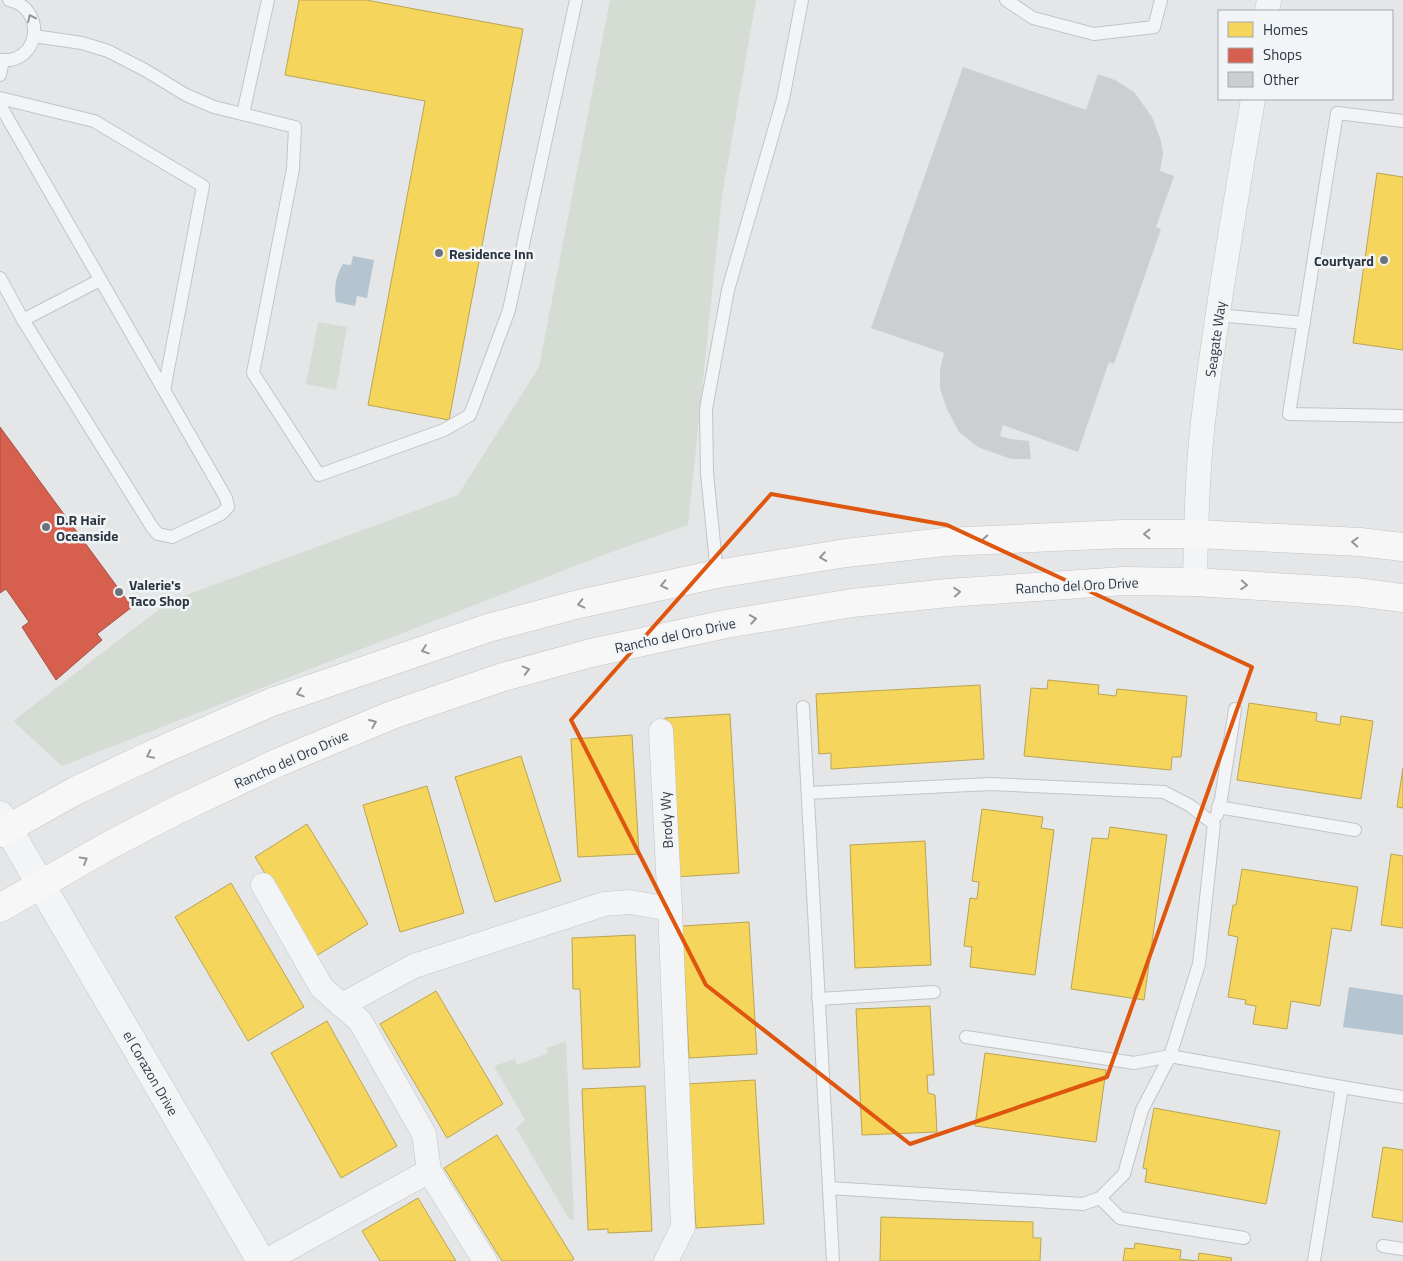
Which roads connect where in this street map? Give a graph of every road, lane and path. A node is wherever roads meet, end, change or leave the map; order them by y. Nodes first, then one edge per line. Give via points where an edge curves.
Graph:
1 (14, 0) edge
2 (268, 0) edge
3 (576, 0) edge
4 (802, 0) edge
5 (1006, 0) edge
6 (1161, 0) edge
7 (34, 36) junction
8 (2, 60) edge
9 (0, 75) edge
10 (0, 98) edge
11 (1253, 100) edge
12 (0, 105) edge
13 (243, 114) junction
14 (1403, 121) edge
15 (0, 278) edge
16 (100, 280) junction
17 (1218, 316) junction
18 (23, 320) junction
19 (1304, 323) junction
20 (164, 390) junction
21 (1403, 416) edge
22 (1196, 534) junction
23 (1403, 547) edge
24 (716, 574) junction
25 (1195, 582) junction
26 (1403, 598) edge
27 (804, 707) dead end
28 (1235, 709) dead end
29 (662, 731) dead end
30 (808, 794) junction
31 (1218, 808) junction
32 (1214, 824) junction
33 (3, 825) edge
34 (1355, 830) dead end
35 (41, 884) junction
36 (263, 885) dead end
37 (0, 908) edge
38 (670, 909) junction
39 (934, 992) dead end
40 (818, 999) junction
41 (342, 1005) junction
42 (966, 1037) dead end
43 (1170, 1056) junction
44 (1342, 1087) junction
45 (1403, 1097) edge
46 (430, 1171) junction
47 (829, 1188) junction
48 (1100, 1198) junction
49 (1244, 1238) dead end
50 (1383, 1246) dead end
51 (1403, 1249) edge
52 (261, 1261) edge
53 (266, 1261) edge
54 (486, 1261) edge
55 (666, 1261) edge
56 (834, 1261) edge
57 (1314, 1261) edge

7 -> 1 lane via 31,16
2 - 13 lane
3 - 13 lane via 509,310 470,415 444,430 319,475 253,373 293,169 295,127
4 - 24 lane via 783,99 728,290 706,409 707,473
5 - 6 lane via 1033,18 1094,34 1154,27
7 - 8 lane via 23,54
7 - 13 lane via 82,43 108,52 186,95 214,107
8 - 9 lane
10 - 20 lane via 94,121 203,186
11 - 17 street, Seagate Way
12 - 16 lane
14 - 19 lane via 1337,113
15 - 18 lane
16 - 18 lane
16 - 20 lane
17 - 19 lane
17 - 22 street, Seagate Way via 1203,424
18 - 20 lane via 152,527 158,534 172,537 228,507 226,498
19 - 21 lane via 1289,414
23 -> 22 main road
22 -> 24 main road via 944,542 846,553
22 - 25 street, Seagate Way
24 -> 33 main road via 488,628 272,702 156,752
25 -> 26 main road, Rancho del Oro Drive
35 -> 25 main road, Rancho del Oro Drive via 175,811 268,767 392,715 503,676 726,624 852,603 1124,581
27 - 30 lane
28 - 31 lane
29 - 38 street, Brody Wy
30 - 32 lane via 990,784 1164,792 1189,805
30 - 40 lane
31 - 32 lane
31 - 34 lane
32 - 43 lane via 1199,964
33 - 35 street, el Corazon Drive
35 - 37 main road, Rancho del Oro Drive
35 - 52 street, el Corazon Drive
36 - 41 street via 322,988
38 - 41 street via 630,902 604,904 414,966
38 - 55 street, Brody Wy via 683,1227
39 - 40 lane
40 - 47 lane
41 - 46 street via 360,1021 424,1134
42 - 43 lane via 1134,1063
43 - 44 lane
43 - 48 lane via 1142,1110 1124,1174
44 - 45 lane
44 - 57 lane
46 - 53 street
46 - 54 street
47 - 48 lane via 1083,1204
47 - 56 lane
48 - 49 lane via 1120,1218
50 - 51 lane

